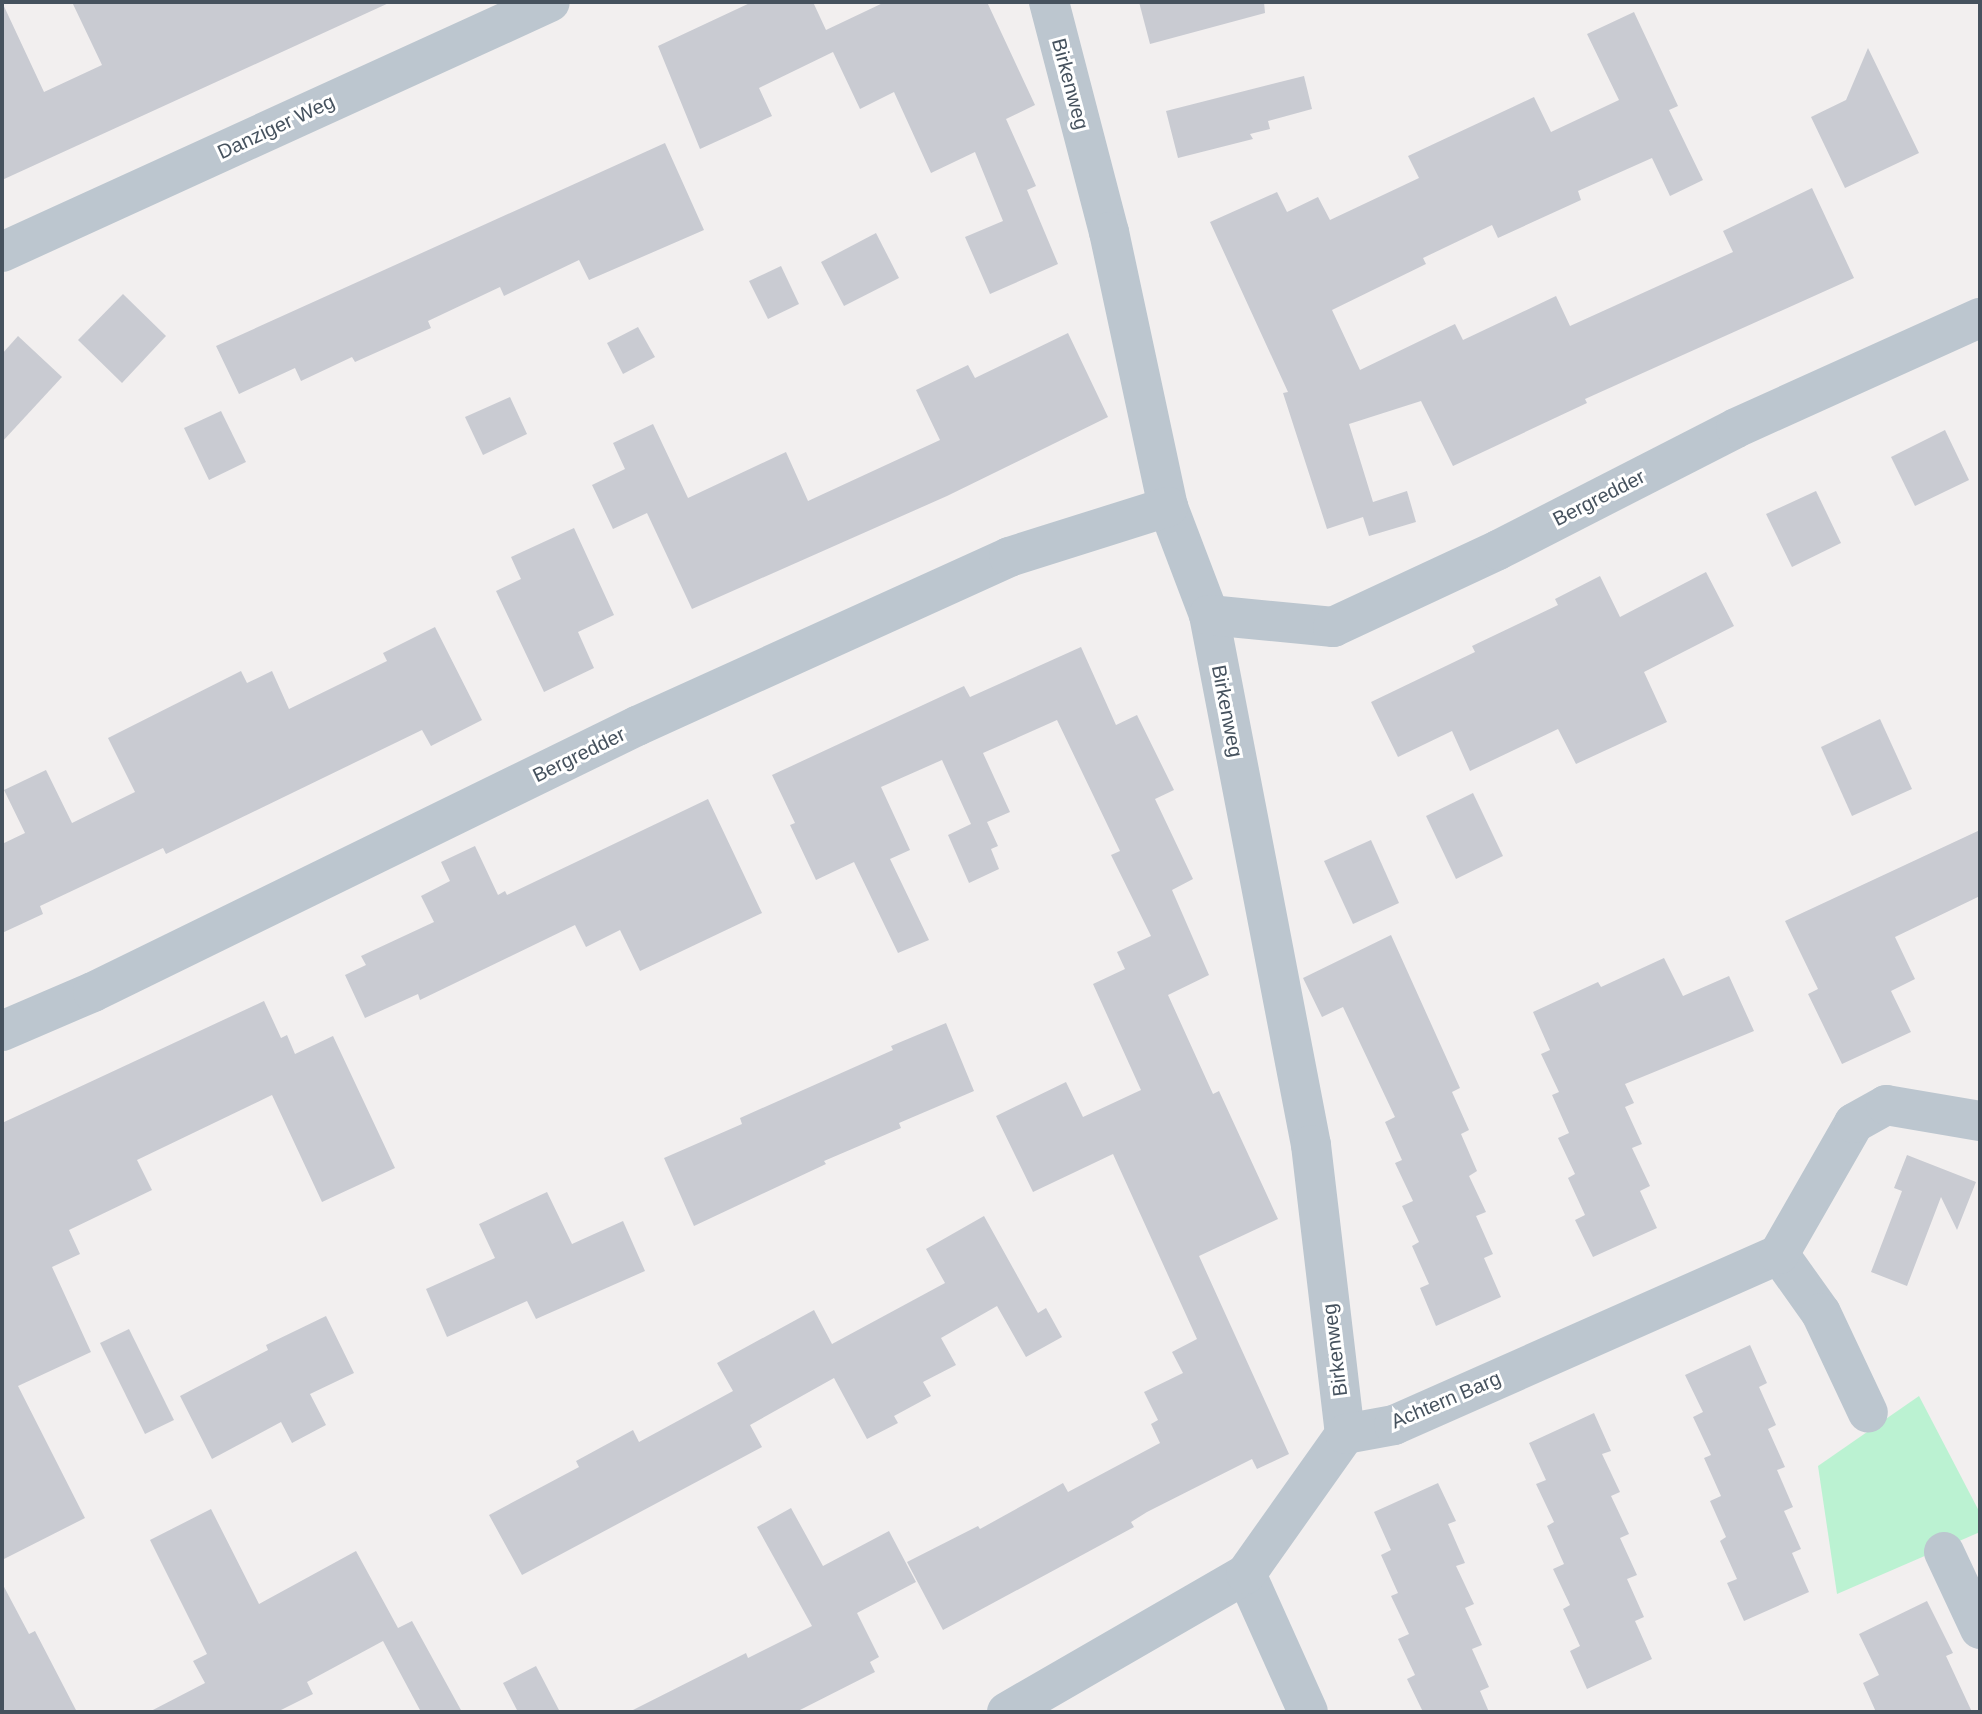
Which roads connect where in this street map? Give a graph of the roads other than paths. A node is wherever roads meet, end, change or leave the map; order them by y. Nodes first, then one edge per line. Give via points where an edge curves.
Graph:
1 (550, 2) edge
2 (1049, 2) edge
3 (2, 252) edge
4 (1980, 318) edge
5 (1168, 507) junction
6 (1209, 615) junction
7 (2, 1031) edge
8 (1980, 1121) edge
9 (1779, 1254) junction
10 (1868, 1413) dead end
11 (1345, 1434) junction
12 (1944, 1552) dead end
13 (1246, 1574) junction
14 (1980, 1629) edge
15 (1007, 1712) edge
16 (1308, 1712) edge

1 - 3 street, Danziger Weg
2 - 5 street, Birkenweg via 1109,232
4 - 6 street, Bergredder via 1736,428 1498,550 1333,627
5 - 6 street, Birkenweg
5 - 7 street, Bergredder via 995,563 637,726 93,992
6 - 11 street, Birkenweg via 1311,1145
8 - 9 street via 1886,1105 1854,1123
9 - 10 street via 1821,1313
9 - 11 street, Achtern Barg via 1394,1425
11 - 13 street
12 - 14 street
13 - 15 street
13 - 16 street

